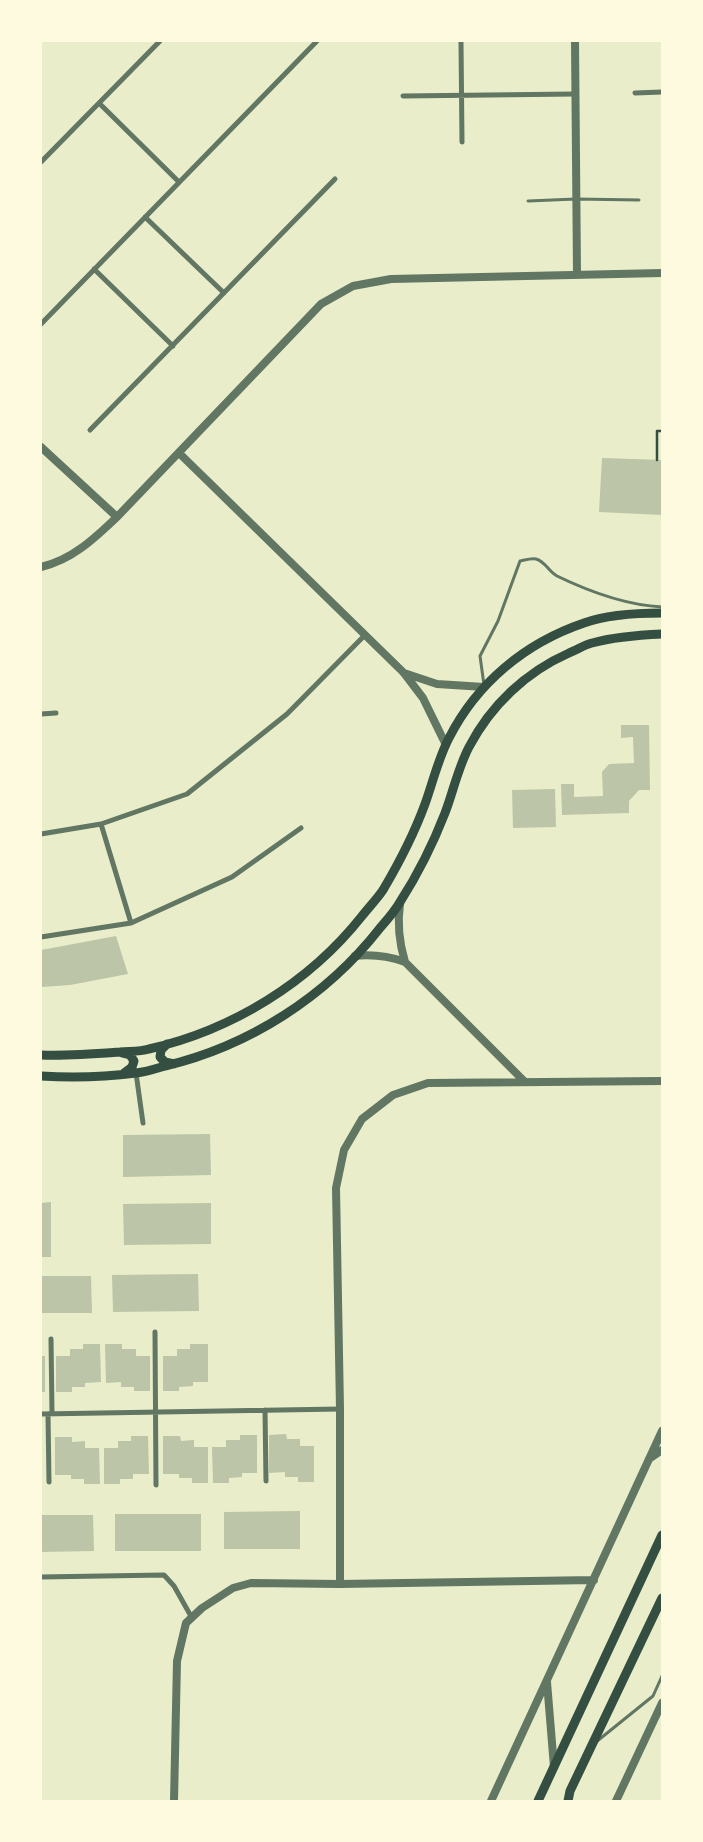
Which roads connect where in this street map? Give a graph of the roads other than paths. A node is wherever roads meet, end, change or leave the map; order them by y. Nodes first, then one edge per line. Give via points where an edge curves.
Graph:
1 (160, 41) edge
2 (317, 41) edge
3 (575, 41) edge
4 (461, 42) edge
5 (635, 92) dead end
6 (662, 92) edge
7 (575, 94) junction
8 (462, 95) junction
9 (403, 96) dead end
10 (99, 103) junction
11 (462, 142) dead end
12 (41, 162) edge
13 (335, 179) dead end
14 (180, 182) junction
15 (576, 199) junction
16 (639, 200) dead end
17 (528, 201) dead end
18 (145, 217) junction
19 (94, 270) junction
20 (662, 273) edge
21 (577, 274) junction
22 (224, 293) junction
23 (41, 324) edge
24 (173, 346) junction
25 (90, 430) dead end
26 (43, 450) edge
27 (179, 453) junction
28 (117, 517) junction
29 (41, 567) edge
30 (662, 607) edge
31 (662, 612) edge
32 (662, 634) edge
33 (365, 635) junction
34 (404, 673) junction
35 (484, 687) junction
36 (56, 713) dead end
37 (41, 714) edge
38 (446, 746) junction
39 (101, 824) junction
40 (301, 828) dead end
41 (41, 834) edge
42 (400, 904) junction
43 (131, 923) junction
44 (41, 937) edge
45 (355, 956) junction
46 (405, 962) junction
47 (167, 1044) junction
48 (120, 1052) junction
49 (41, 1055) edge
50 (175, 1064) junction
51 (136, 1073) junction
52 (124, 1074) junction
53 (41, 1076) edge
54 (662, 1081) edge
55 (525, 1082) junction
56 (143, 1123) dead end
57 (155, 1332) dead end
58 (51, 1339) dead end
59 (340, 1408) junction
60 (265, 1410) junction
61 (155, 1412) junction
62 (41, 1414) edge
63 (50, 1414) junction
64 (662, 1431) edge
65 (662, 1450) edge
66 (648, 1459) junction
67 (266, 1481) dead end
68 (49, 1482) dead end
69 (156, 1485) dead end
70 (662, 1535) edge
71 (41, 1577) edge
72 (594, 1580) junction
73 (340, 1584) junction
74 (662, 1598) edge
75 (192, 1618) junction
76 (662, 1676) edge
77 (546, 1680) junction
78 (662, 1703) edge
79 (594, 1744) junction
80 (554, 1767) junction
81 (174, 1801) edge
82 (491, 1801) edge
83 (538, 1801) edge
84 (568, 1801) edge
85 (616, 1801) edge

1 - 10 street
2 - 14 street
3 - 7 street
4 - 8 street
5 - 6 street
7 - 8 street
7 - 15 street
8 - 9 street
8 - 11 street
10 - 12 street
10 - 14 street
13 - 22 street
14 - 18 street
15 - 16 lane
15 - 17 lane
15 - 21 street
18 - 19 street
18 - 22 street
19 - 23 street
19 - 24 street
20 - 21 street
21 - 27 street via 391,279 353,286 321,304
22 - 24 street
24 - 25 street
26 - 28 street
27 - 28 street
27 - 33 street
28 - 29 street via 86,546 54,564
30 - 35 lane via 626,603 599,594 554,574 535,558 520,561 498,621 480,656
31 - 35 main road via 585,622 536,644
32 - 42 main road via 591,643 548,662 510,691 480,728 468,749 425,859
33 - 34 street
33 - 39 street via 286,714 187,794
34 - 35 street via 437,684
34 - 38 street via 423,698
35 - 38 main road via 461,716
36 - 37 street
38 - 47 main road via 406,849 382,892 353,928 318,964 280,992 228,1023
39 - 41 street
39 - 43 street
40 - 43 street via 232,877
42 - 45 main road
42 - 46 street via 399,943
43 - 44 street
45 - 46 street via 380,955
45 - 50 main road via 332,980 259,1031
46 - 55 street
47 - 48 main road via 147,1050
47 - 50 main road via 160,1057
48 - 49 main road
48 - 52 main road via 130,1055 134,1061 132,1068
50 - 51 main road
51 - 52 main road
51 - 56 street
52 - 53 main road via 70,1078
54 - 55 street
55 - 59 street via 428,1083 393,1095 362,1119 344,1150 336,1188
57 - 61 street
58 - 63 street
59 - 60 street
59 - 73 street
60 - 61 street
60 - 67 street
61 - 63 street
61 - 69 street
62 - 63 street
63 - 68 street
64 - 66 street
65 - 66 street
66 - 72 street
70 - 80 main road
71 - 75 street via 164,1575
72 - 73 street
72 - 77 street
73 - 75 street via 251,1583 216,1598
74 - 79 main road
75 - 81 street via 186,1623 176,1661
76 - 79 lane via 653,1696
77 - 80 street
77 - 82 street
78 - 85 street
79 - 84 main road
80 - 83 main road

